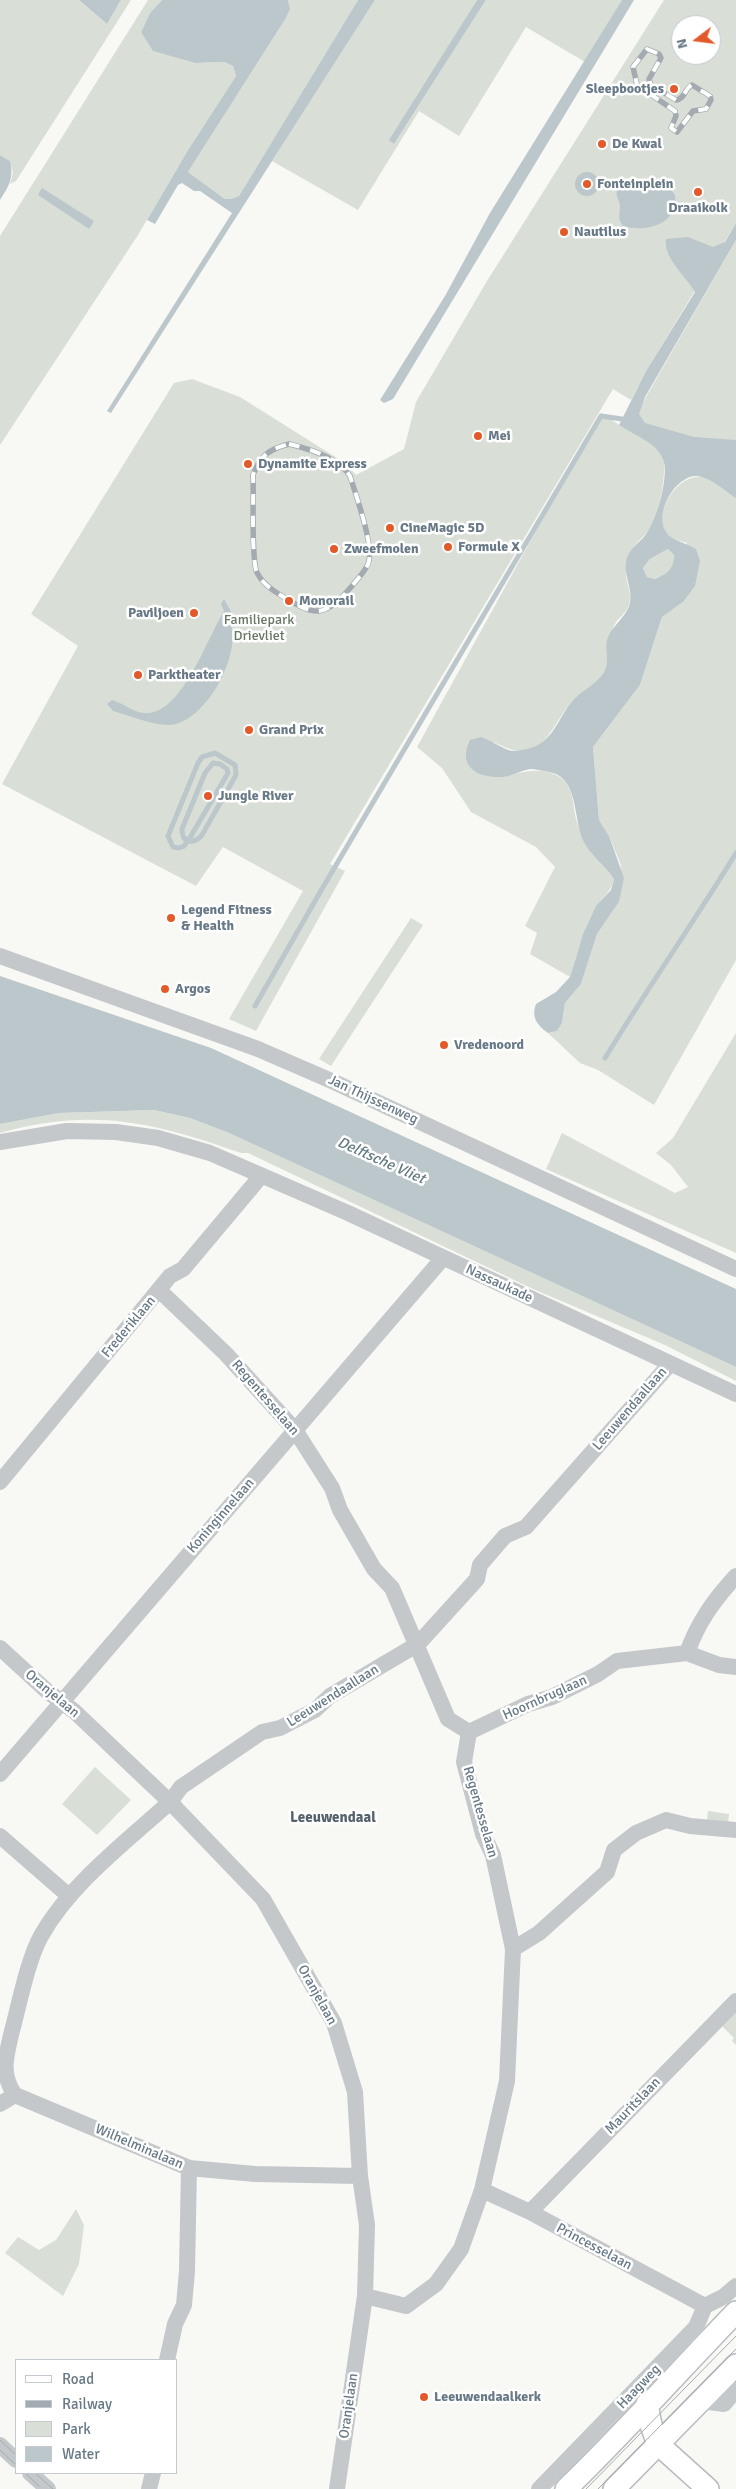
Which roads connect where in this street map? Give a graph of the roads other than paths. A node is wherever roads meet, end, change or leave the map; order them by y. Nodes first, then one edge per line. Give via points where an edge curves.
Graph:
1 (0, 956) edge
2 (0, 1142) edge
3 (261, 1176) junction
4 (442, 1258) junction
5 (736, 1269) edge
6 (159, 1290) junction
7 (670, 1364) junction
8 (736, 1394) edge
9 (295, 1430) junction
10 (0, 1482) edge
11 (736, 1576) edge
12 (418, 1644) junction
13 (0, 1648) edge
14 (687, 1653) junction
15 (736, 1668) edge
16 (61, 1702) junction
17 (469, 1732) junction
18 (0, 1774) edge
19 (170, 1802) junction
20 (736, 1830) edge
21 (0, 1836) edge
22 (69, 1896) junction
23 (513, 1949) junction
24 (736, 2001) edge
25 (15, 2095) junction
26 (0, 2104) edge
27 (189, 2168) junction
28 (360, 2176) junction
29 (482, 2190) junction
30 (530, 2212) junction
31 (736, 2286) edge
32 (365, 2296) junction
33 (705, 2306) junction
34 (736, 2312) edge
35 (168, 2359) edge
36 (736, 2365) edge
37 (736, 2390) edge
38 (701, 2401) junction
39 (647, 2404) junction
40 (612, 2444) junction
41 (658, 2444) junction
42 (31, 2474) edge
43 (152, 2474) edge
44 (48, 2489) edge
45 (149, 2489) edge
46 (337, 2489) edge
47 (539, 2489) edge
48 (566, 2489) edge
49 (614, 2489) edge
50 (708, 2489) edge

1 - 5 street, Jan Thijssenweg via 258,1049
2 - 3 street, Nassaukade via 67,1131 116,1132 158,1138 210,1153
3 - 4 street, Nassaukade
3 - 6 street, Frederiklaan via 183,1269 170,1276
4 - 7 street, Nassaukade
4 - 9 street, Koninginnelaan
6 - 9 street, Regentesselaan via 226,1354
6 - 10 street, Frederiklaan
7 - 8 street, Nassaukade
7 - 12 street, Leeuwendaallaan via 526,1527 505,1536 480,1565 477,1579
9 - 12 street, Regentesselaan via 332,1488 340,1510 374,1569 392,1588
9 - 16 street, Koninginnelaan
11 - 14 street via 717,1596 695,1630
12 - 17 street, Regentesselaan via 448,1719
12 - 19 street, Leeuwendaallaan via 330,1696 316,1710 280,1728 262,1732 182,1787
13 - 16 street, Oranjelaan
14 - 15 street, Hoornbruglaan
14 - 17 street, Hoornbruglaan via 617,1661 552,1697 528,1704
16 - 18 street, Koninginnelaan
16 - 19 street, Oranjelaan
17 - 23 street, Regentesselaan via 464,1762 483,1834 493,1855
19 - 22 street, Leeuwendaallaan
19 - 28 street, Oranjelaan via 263,1899 334,2023 355,2092
20 - 23 street via 690,1826 666,1820 636,1833 614,1850 607,1872 539,1933
21 - 22 street
22 - 25 street, Leeuwendaallaan via 40,1937 23,1988 2,2072 7,2086
23 - 29 street, Regentesselaan via 507,2081
24 - 30 street, Mauritslaan
25 - 26 street
25 - 27 street, Wilhelminalaan
27 - 28 street, Wilhelminalaan via 255,2174
27 - 35 street via 184,2305 175,2324
28 - 32 street, Oranjelaan via 367,2225
29 - 30 street, Princesselaan
29 - 32 street, Regentesselaan via 461,2249 436,2284 406,2306
30 - 33 street, Princesselaan
31 - 33 street
32 - 46 street, Oranjelaan
33 - 47 street, Haagweg via 696,2327
34 - 39 main road, Haagweg
36 - 38 main road
37 - 38 street via 724,2404
38 - 41 main road
39 - 40 main road, Haagweg
39 - 41 main road
40 - 41 main road via 635,2441
40 - 48 main road, Haagweg
41 - 49 main road
41 - 50 main road
42 - 44 street
43 - 45 street

